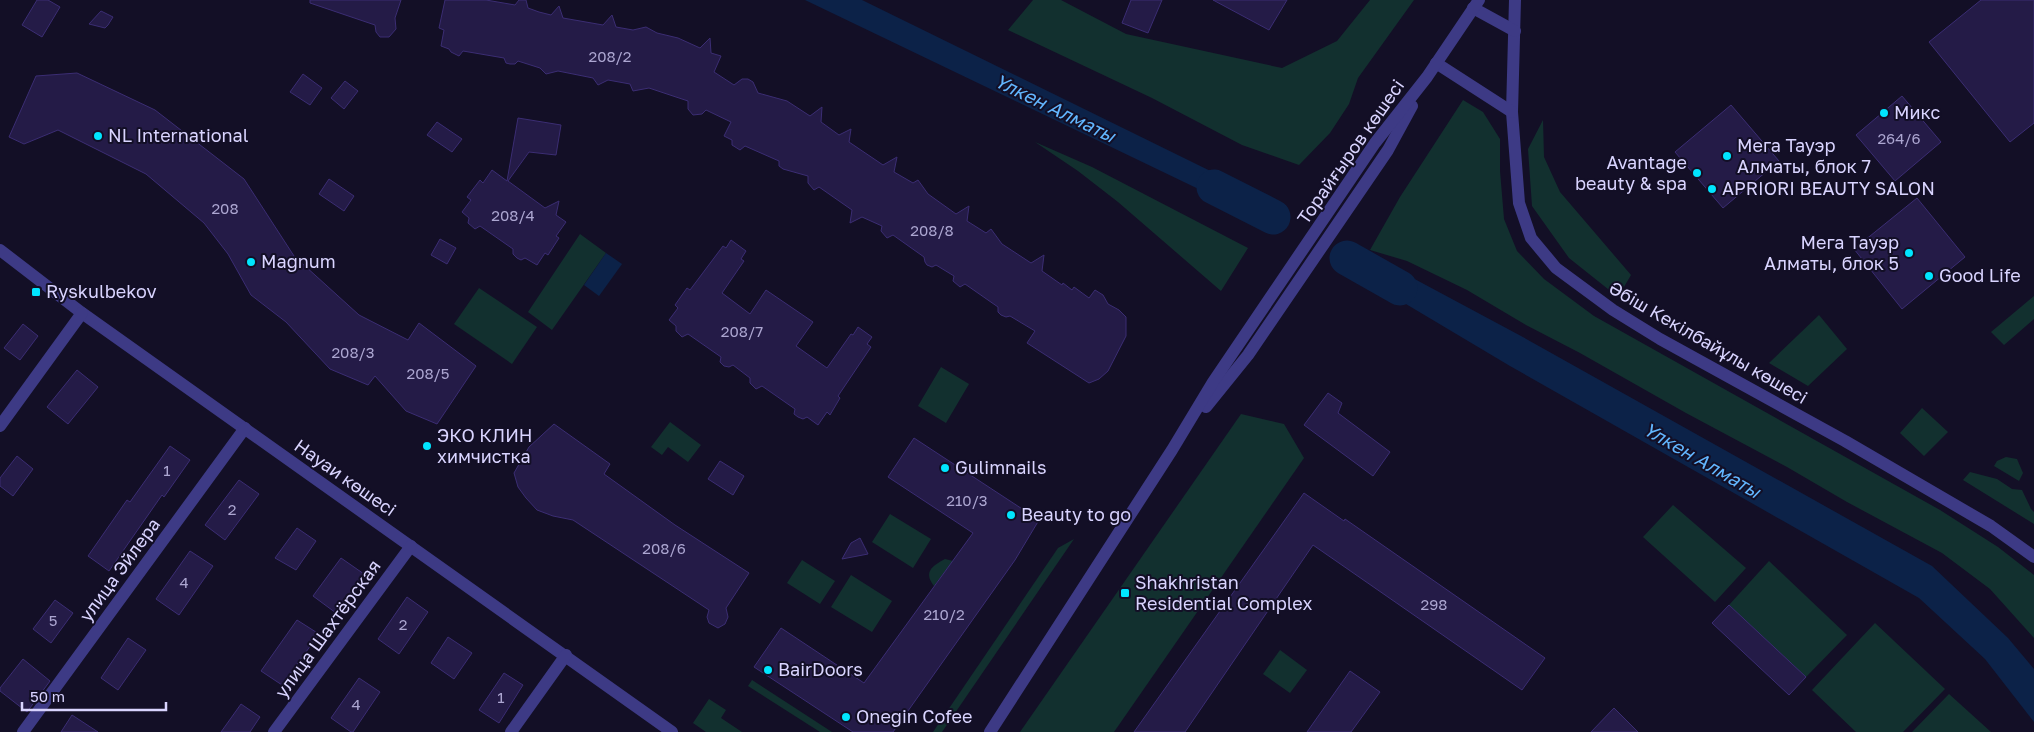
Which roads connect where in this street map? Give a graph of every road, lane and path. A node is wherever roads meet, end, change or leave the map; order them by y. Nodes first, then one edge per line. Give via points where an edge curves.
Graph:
1 (1515, 0) edge
2 (1476, 4) edge
3 (1515, 31) junction
4 (1436, 63) junction
5 (1426, 77) junction
6 (1512, 112) junction
7 (0, 250) edge
8 (82, 313) junction
9 (1263, 321) junction
10 (0, 426) edge
11 (245, 428) junction
12 (411, 546) junction
13 (2034, 557) edge
14 (566, 655) junction
15 (23, 732) edge
16 (274, 732) edge
17 (511, 732) edge
18 (672, 732) edge
19 (990, 732) edge

1 - 3 street, Әбіш Кекілбайұлы көшесі
2 - 3 street
2 - 4 street
3 - 6 street, Әбіш Кекілбайұлы көшесі
4 - 5 street
4 - 6 street
5 - 9 street, Торайғыров көшесі via 1376,143
5 - 9 street, Торайғыров көшесі via 1388,150
6 - 13 street, Әбіш Кекілбайұлы көшесі via 1519,203 1532,238 1556,268 1660,340 1862,451 1991,526
7 - 8 street, Науаи көшесі
8 - 10 street
8 - 11 street, Науаи көшесі
9 - 19 street, Торайғыров көшесі via 1213,382
11 - 12 street, Науаи көшесі
11 - 15 street, улица Эйлера
12 - 14 street, Науаи көшесі
12 - 16 street, улица Шахтёрская
14 - 17 street
14 - 18 street, Науаи көшесі

